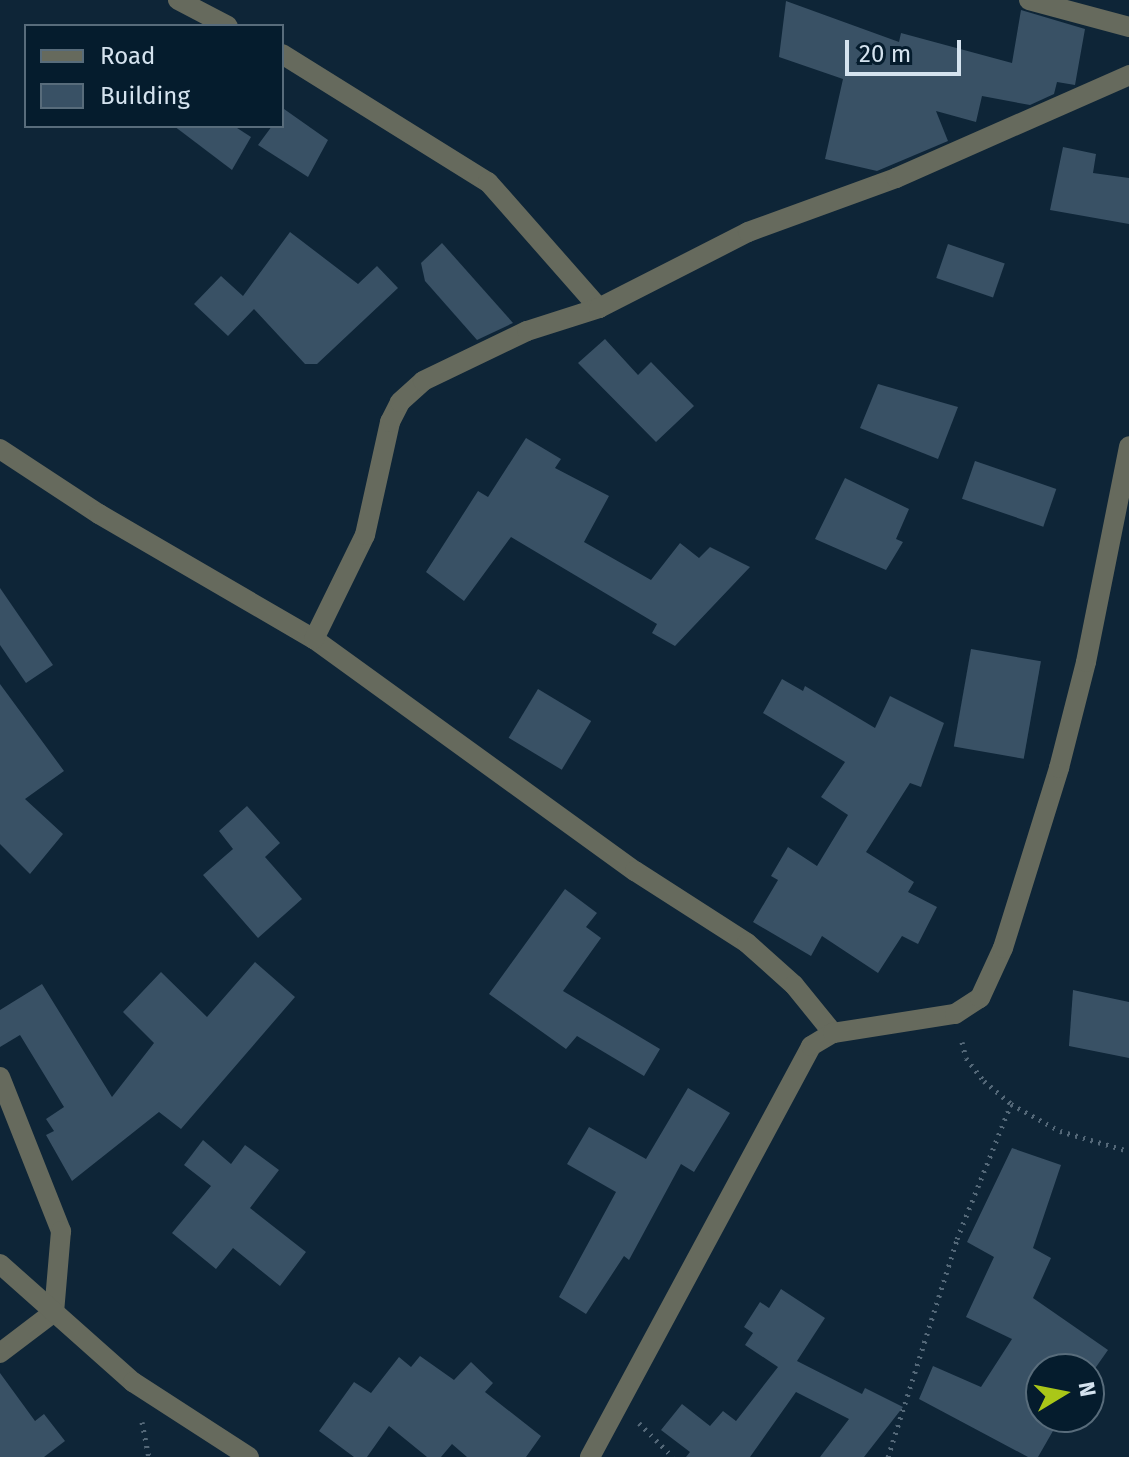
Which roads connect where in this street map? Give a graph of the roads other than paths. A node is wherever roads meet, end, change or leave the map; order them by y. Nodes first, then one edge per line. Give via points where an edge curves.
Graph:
1 (178, 0) edge
2 (1029, 0) edge
3 (224, 24) edge
4 (1129, 27) edge
5 (284, 55) edge
6 (1129, 75) edge
7 (599, 308) junction
8 (1129, 446) edge
9 (0, 449) edge
10 (1121, 518) edge
11 (314, 639) junction
12 (833, 1033) junction
13 (0, 1077) edge
14 (0, 1264) edge
15 (54, 1312) junction
16 (0, 1353) edge
17 (249, 1457) edge
18 (590, 1457) edge

1 - 3 street
2 - 4 street
5 - 7 street via 488,182
6 - 7 street via 909,173 748,232
7 - 11 street via 527,331 458,362 423,381 400,402 390,422 365,535
8 - 10 street
9 - 11 street via 99,514
10 - 12 street via 1082,677 1003,948 980,998 955,1014
11 - 12 street via 635,871 747,943 794,985
12 - 18 street via 811,1046 804,1058
13 - 15 street via 61,1231
14 - 15 street
15 - 16 street
15 - 17 street via 133,1382

